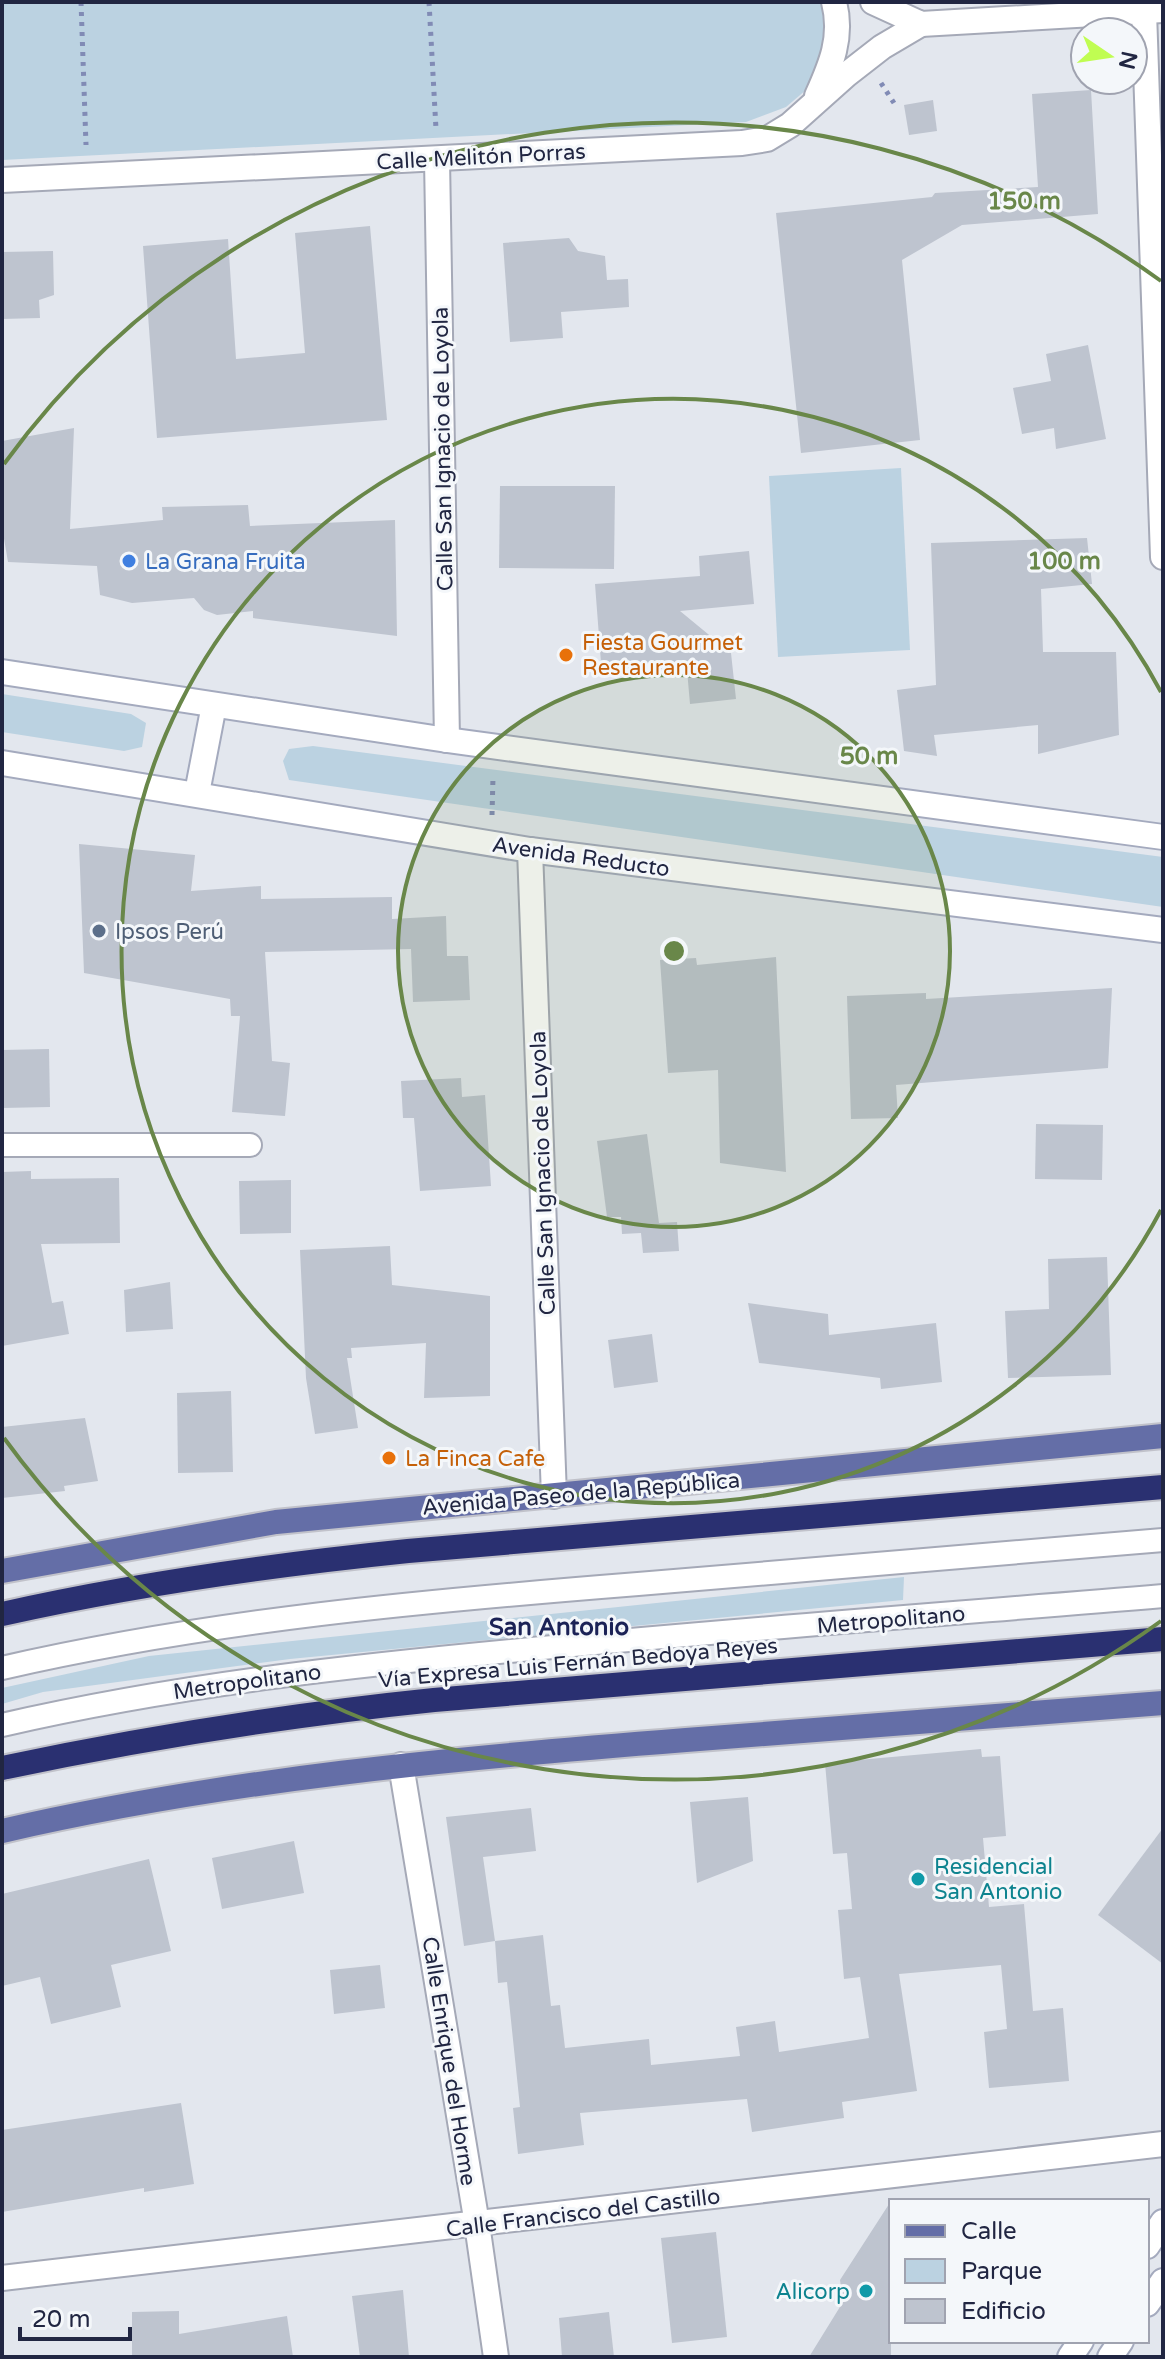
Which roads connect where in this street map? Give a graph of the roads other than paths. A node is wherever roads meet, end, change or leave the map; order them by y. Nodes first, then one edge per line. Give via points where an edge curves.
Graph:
1 (834, 2) edge
2 (873, 2) edge
3 (1153, 11) edge
4 (921, 24) junction
5 (813, 106) junction
6 (437, 146) junction
7 (2, 180) edge
8 (1163, 557) edge
9 (2, 672) edge
10 (214, 705) junction
11 (447, 740) junction
12 (2, 763) edge
13 (197, 793) junction
14 (1163, 837) edge
15 (530, 850) junction
16 (1163, 930) edge
17 (2, 1145) edge
18 (250, 1145) dead end
19 (1163, 1436) edge
20 (1163, 1487) edge
21 (554, 1496) junction
22 (1163, 1540) edge
23 (2, 1571) edge
24 (1163, 1596) edge
25 (2, 1614) edge
26 (1163, 1639) edge
27 (2, 1668) edge
28 (1163, 1703) edge
29 (2, 1725) edge
30 (401, 1765) junction
31 (2, 1768) edge
32 (2, 1831) edge
33 (1163, 2144) edge
34 (1163, 2222) edge
35 (477, 2224) junction
36 (1149, 2243) edge
37 (2, 2278) edge
38 (1163, 2281) edge
39 (1149, 2301) edge
40 (496, 2357) edge

1 - 5 street via 838,33 833,61
2 - 4 street
3 - 4 street
3 - 8 street
4 - 5 street, Calle Melitón Porras via 866,60
5 - 6 street, Calle Melitón Porras via 767,139 742,143
6 - 7 street, Calle Melitón Porras
6 - 11 street, Calle San Ignacio de Loyola
9 - 10 street
10 - 11 street
10 - 13 street
11 - 14 street
12 - 13 street, Avenida Reducto
13 - 15 street, Avenida Reducto
15 - 16 street, Avenida Reducto
15 - 21 street, Calle San Ignacio de Loyola
17 - 18 lane
19 - 21 main road, Avenida Paseo de la República
20 - 25 highway via 298,1562
21 - 23 main road, Avenida Paseo de la República via 276,1522
22 - 27 lane via 376,1607 131,1642
24 - 29 lane, Metropolitano via 335,1668
26 - 31 highway, Vía Expresa Luis Fernán Bedoya Reyes via 318,1712
28 - 30 main road
30 - 32 main road via 161,1798
30 - 35 street, Calle Enrique del Horme
33 - 35 street, Calle Francisco del Castillo
34 - 36 street
35 - 37 street, Calle Francisco del Castillo
35 - 40 street, Calle Enrique del Horme
38 - 39 street

